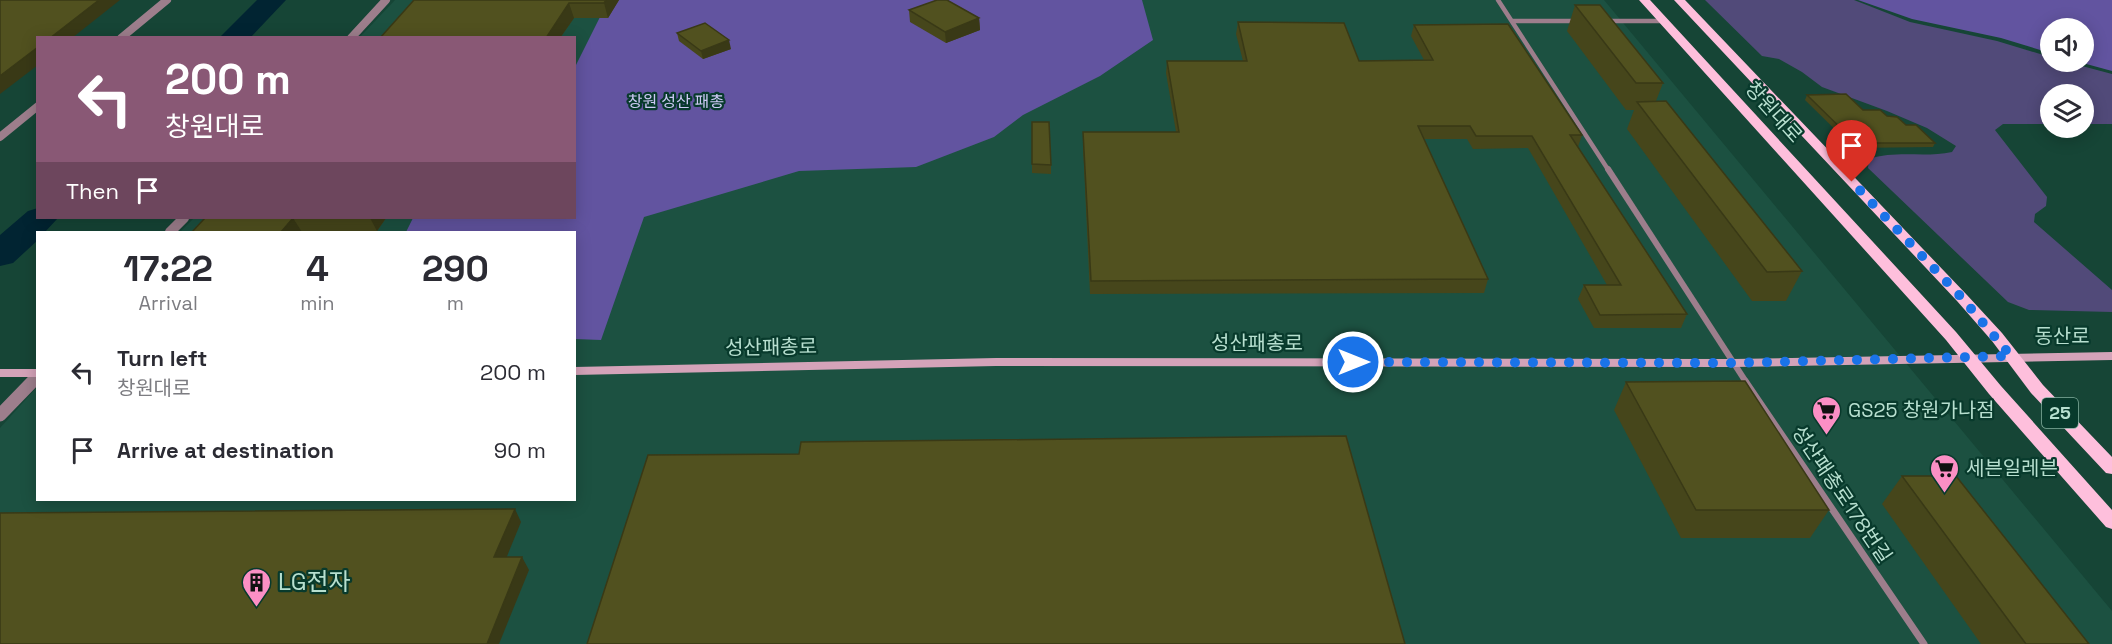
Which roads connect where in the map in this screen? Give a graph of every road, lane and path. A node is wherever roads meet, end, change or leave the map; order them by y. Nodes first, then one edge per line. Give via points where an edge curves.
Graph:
1 (167, 0) edge
2 (386, 0) edge
3 (1498, 0) edge
4 (1644, 0) edge
5 (1679, 0) edge
6 (1513, 21) junction
7 (1584, 21) edge
8 (1596, 21) edge
9 (1663, 21) junction
10 (123, 36) edge
11 (353, 36) edge
12 (36, 108) edge
13 (0, 137) edge
14 (183, 219) edge
15 (171, 231) edge
16 (2011, 356) junction
17 (2112, 356) edge
18 (1967, 357) junction
19 (1733, 363) junction
20 (576, 370) edge
21 (0, 374) edge
22 (36, 374) edge
23 (36, 376) edge
24 (0, 415) edge
25 (2112, 468) edge
26 (2112, 522) edge
27 (1924, 644) edge

1 - 10 street
2 - 11 street
3 - 6 street, 성산패총로178번길
4 - 9 main road, 창원대로 / 25
5 - 16 main road, 창원대로 / 25 via 1962,298
6 - 7 street
6 - 19 street, 성산패총로178번길
8 - 9 street
9 - 18 main road, 창원대로 / 25
12 - 13 street
14 - 15 street
16 - 17 main road, 동산로
16 - 18 main road, 성산패총로
16 - 25 main road, 창원대로 / 25
18 - 19 main road, 성산패총로
18 - 26 main road, 창원대로 / 25
19 - 20 main road, 성산패총로 via 996,362
19 - 27 street, 성산패총로178번길
21 - 22 main road
23 - 24 street

